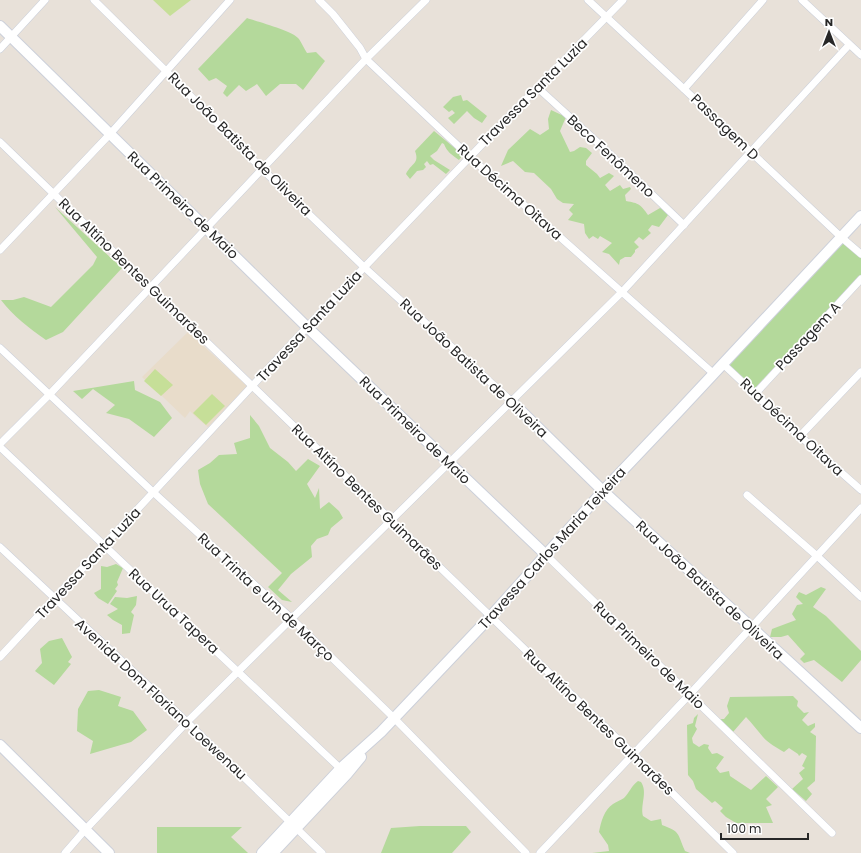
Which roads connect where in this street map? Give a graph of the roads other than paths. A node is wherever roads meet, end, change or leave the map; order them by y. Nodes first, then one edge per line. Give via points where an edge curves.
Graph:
1 (44, 0) edge
2 (94, 0) edge
3 (230, 0) edge
4 (318, 0) edge
5 (426, 0) edge
6 (588, 0) edge
7 (623, 0) edge
8 (763, 0) edge
9 (802, 0) edge
10 (607, 17) junction
11 (0, 26) edge
12 (11, 38) junction
13 (849, 45) junction
14 (0, 49) edge
15 (861, 55) edge
16 (366, 59) junction
17 (166, 71) junction
18 (538, 88) junction
19 (684, 89) junction
20 (110, 134) junction
21 (0, 142) edge
22 (750, 153) junction
23 (470, 157) junction
24 (262, 170) junction
25 (54, 194) junction
26 (861, 216) edge
27 (684, 225) junction
28 (206, 227) junction
29 (841, 237) junction
30 (0, 250) edge
31 (861, 254) edge
32 (364, 267) junction
33 (861, 279) edge
34 (150, 288) junction
35 (622, 292) junction
36 (307, 327) junction
37 (0, 348) edge
38 (723, 364) junction
39 (861, 372) edge
40 (714, 374) junction
41 (252, 386) junction
42 (755, 394) junction
43 (50, 395) junction
44 (511, 401) junction
45 (800, 436) junction
46 (0, 446) edge
47 (449, 462) junction
48 (861, 490) edge
49 (603, 491) junction
50 (154, 492) junction
51 (746, 495) dead end
52 (861, 508) edge
53 (392, 520) junction
54 (103, 545) junction
55 (0, 547) edge
56 (546, 555) junction
57 (817, 556) junction
58 (861, 597) edge
59 (55, 599) junction
60 (490, 617) junction
61 (292, 619) junction
62 (751, 627) junction
63 (2, 652) edge
64 (238, 671) junction
65 (690, 694) junction
66 (394, 718) junction
67 (187, 722) junction
68 (861, 728) edge
69 (0, 744) edge
70 (633, 754) junction
71 (344, 771) junction
72 (294, 825) junction
73 (85, 830) junction
74 (832, 833) dead end
75 (65, 853) edge
76 (109, 853) edge
77 (262, 853) edge
78 (273, 853) edge
79 (322, 853) edge
80 (526, 853) edge
81 (540, 853) edge
82 (733, 853) edge

1 - 12 street
2 - 17 street, Rua João Batista de Oliveira
3 - 17 street
4 - 16 street, Rua Décima Oitava via 333,14
5 - 16 street
6 - 10 street, Passagem D
7 - 10 street, Travessa Santa Luzia
8 - 19 street
9 - 13 street
10 - 18 street, Travessa Santa Luzia
10 - 19 street, Passagem D
11 - 12 street, Rua Primeiro de Maio
12 - 14 street
12 - 20 street, Rua Primeiro de Maio
13 - 15 street
13 - 22 street
16 - 23 street, Rua Décima Oitava
16 - 24 street
17 - 20 street
17 - 24 street, Rua João Batista de Oliveira
18 - 23 street, Travessa Santa Luzia
18 - 27 street, Beco Fenômeno
19 - 22 street, Passagem D
20 - 25 street
20 - 28 street, Rua Primeiro de Maio
21 - 25 street, Rua Altíno Bentes Guimarães
22 - 27 street
22 - 29 street, Passagem D
23 - 32 street, Travessa Santa Luzia
23 - 35 street, Rua Décima Oitava
24 - 28 street
24 - 32 street, Rua João Batista de Oliveira
25 - 30 street
25 - 34 street, Rua Altíno Bentes Guimarães
26 - 29 street, Travessa Carlos Maria Teixeira
27 - 35 street
28 - 34 street
28 - 36 street, Rua Primeiro de Maio
29 - 31 street, Passagem D
29 - 38 street, Travessa Carlos Maria Teixeira
32 - 36 street, Travessa Santa Luzia
32 - 44 street, Rua João Batista de Oliveira
33 - 42 street, Passagem A
34 - 41 street, Rua Altíno Bentes Guimarães
34 - 43 street
35 - 40 street, Rua Décima Oitava
35 - 44 street
36 - 41 street, Travessa Santa Luzia
36 - 47 street, Rua Primeiro de Maio
37 - 43 street, Rua Trinta e Um de Março
38 - 40 street, Travessa Carlos Maria Teixeira
38 - 42 street, Rua Décima Oitava
39 - 45 street
40 - 49 street, Travessa Carlos Maria Teixeira
41 - 50 street, Travessa Santa Luzia
41 - 53 street, Rua Altíno Bentes Guimarães
42 - 45 street, Rua Décima Oitava
43 - 46 street
43 - 50 street, Rua Trinta e Um de Março
44 - 47 street
44 - 49 street, Rua João Batista de Oliveira
45 - 48 street, Rua Décima Oitava
46 - 54 street, Rua Urua Tapera
47 - 53 street
47 - 56 street, Rua Primeiro de Maio
49 - 56 street, Travessa Carlos Maria Teixeira
49 - 62 street, Rua João Batista de Oliveira
50 - 54 street, Travessa Santa Luzia
50 - 61 street, Rua Trinta e Um de Março
51 - 57 street
52 - 57 street
53 - 60 street, Rua Altíno Bentes Guimarães
53 - 61 street
54 - 59 street, Travessa Santa Luzia
54 - 64 street, Rua Urua Tapera
55 - 59 street, Avenida Dom Floriano Loewenau
56 - 60 street, Travessa Carlos Maria Teixeira
56 - 65 street, Rua Primeiro de Maio
57 - 58 street
57 - 62 street
59 - 63 street, Travessa Santa Luzia
59 - 67 street, Avenida Dom Floriano Loewenau
60 - 66 street, Travessa Carlos Maria Teixeira
60 - 70 street, Rua Altíno Bentes Guimarães
61 - 64 street
61 - 66 street, Rua Trinta e Um de Março
62 - 65 street
62 - 68 street, Rua João Batista de Oliveira
64 - 67 street
64 - 71 street, Rua Urua Tapera
65 - 70 street
65 - 74 street, Rua Primeiro de Maio
66 - 71 street, Travessa Carlos Maria Teixeira
66 - 80 street, Rua Trinta e Um de Março
67 - 72 street, Avenida Dom Floriano Loewenau
67 - 73 street
69 - 73 street
70 - 81 street
70 - 82 street, Rua Altíno Bentes Guimarães
71 - 72 street, Travessa Carlos Maria Teixeira
72 - 77 street, Travessa Carlos Maria Teixeira
72 - 78 street, Travessa Carlos Maria Teixeira
72 - 79 street, Avenida Dom Floriano Loewenau
73 - 75 street
73 - 76 street

